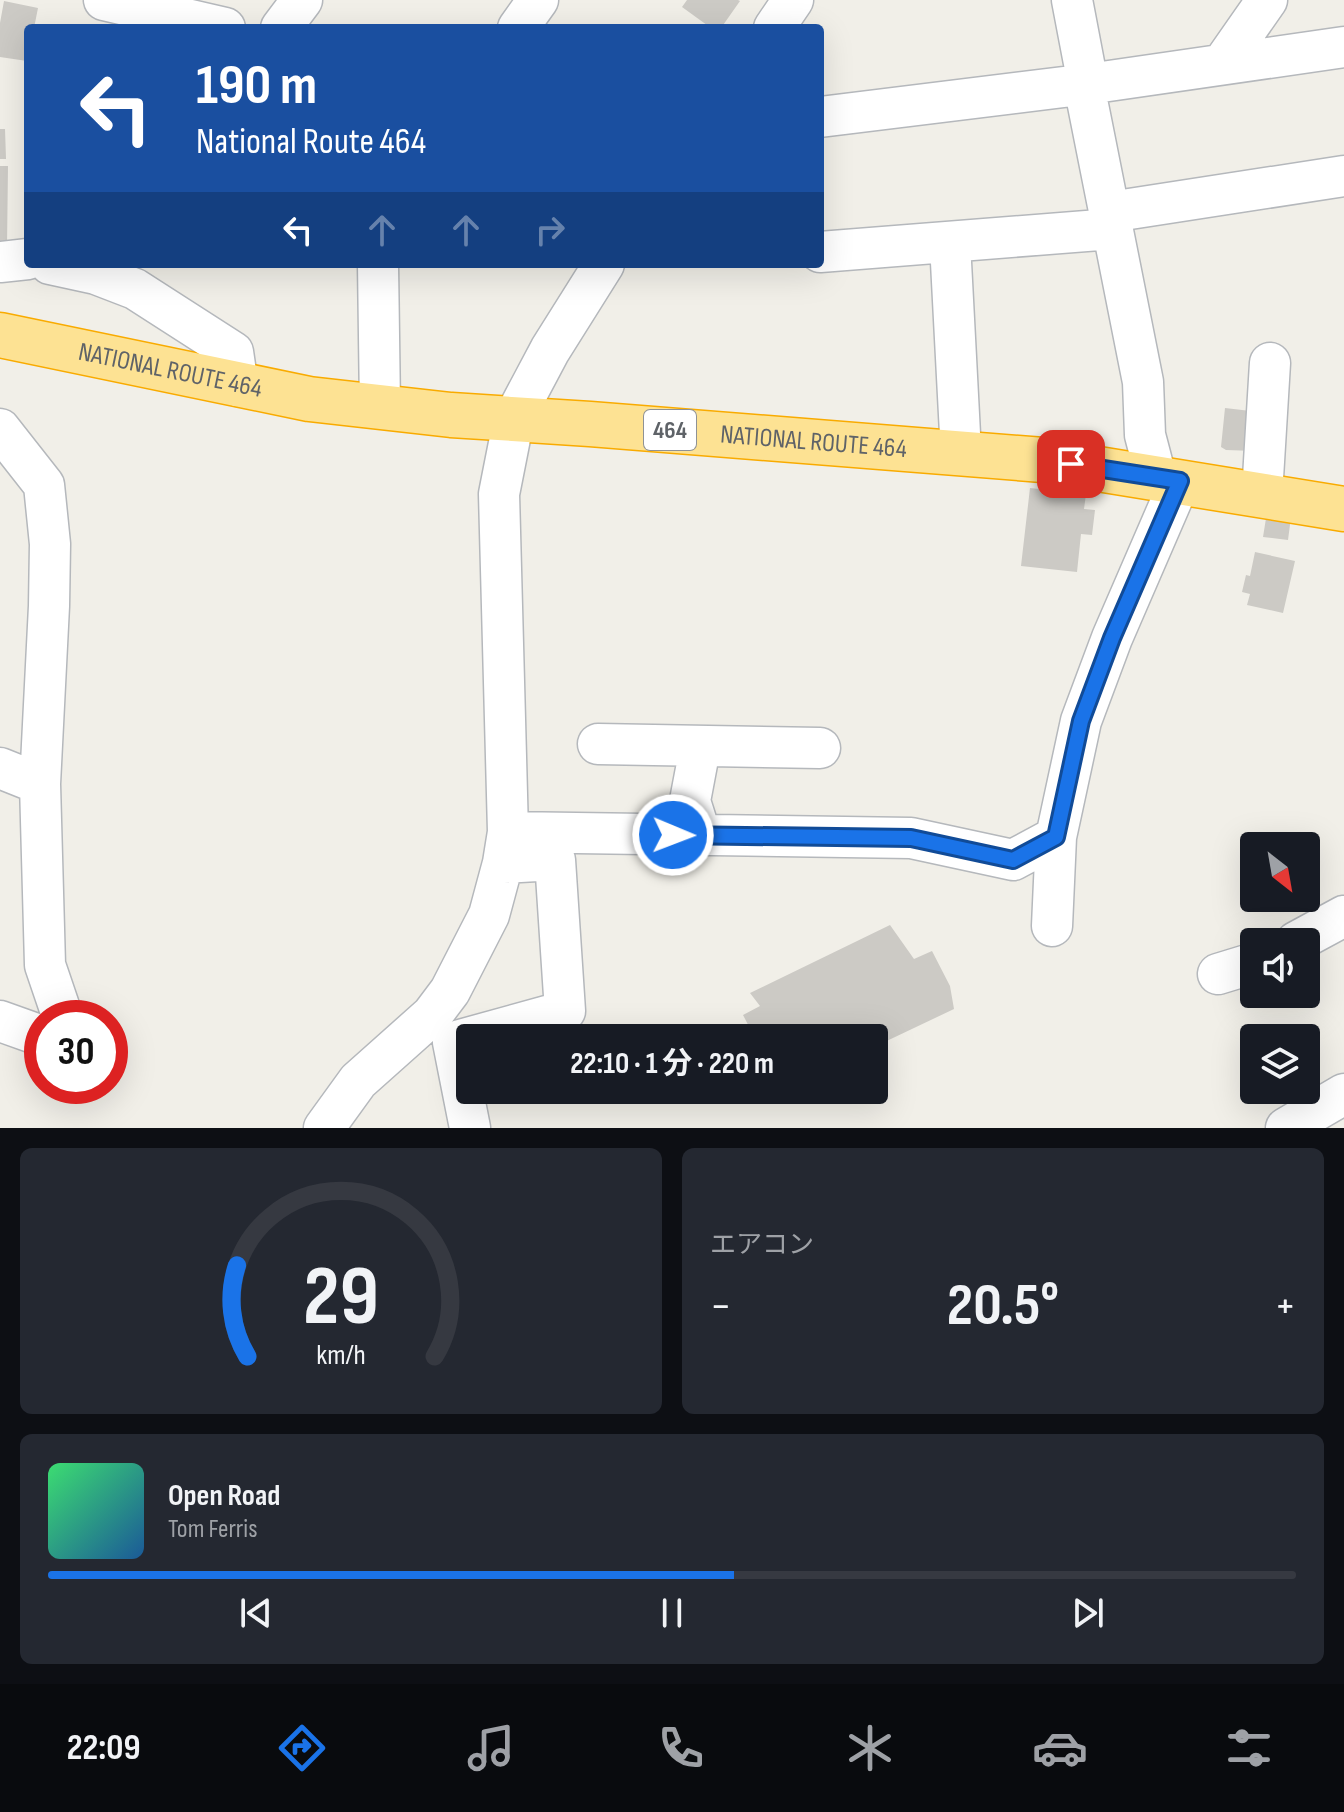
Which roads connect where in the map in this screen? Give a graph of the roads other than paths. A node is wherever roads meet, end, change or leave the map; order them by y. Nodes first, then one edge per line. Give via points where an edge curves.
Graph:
1 (104, 0) edge
2 (302, 0) edge
3 (538, 0) edge
4 (793, 0) edge
5 (1072, 0) edge
6 (1267, 0) edge
7 (208, 24) edge
8 (284, 24) edge
9 (521, 24) edge
10 (777, 24) edge
11 (1344, 47) edge
12 (1223, 63) junction
13 (1088, 84) junction
14 (824, 117) edge
15 (1344, 176) edge
16 (1111, 220) junction
17 (950, 243) junction
18 (824, 252) edge
19 (24, 259) edge
20 (0, 262) edge
21 (68, 268) edge
22 (378, 268) edge
23 (601, 268) edge
24 (0, 335) edge
25 (1270, 363) dead end
26 (238, 386) junction
27 (380, 408) junction
28 (514, 418) junction
29 (0, 429) edge
30 (961, 453) junction
31 (1263, 478) dead end
32 (1168, 479) junction
33 (1344, 509) edge
34 (598, 744) dead end
35 (700, 748) junction
36 (820, 748) dead end
37 (0, 768) edge
38 (40, 784) junction
39 (701, 836) junction
40 (1056, 837) junction
41 (505, 848) junction
42 (1344, 916) edge
43 (1052, 926) dead end
44 (1320, 929) edge
45 (466, 959) junction
46 (57, 1000) edge
47 (0, 1021) edge
48 (24, 1030) edge
49 (1344, 1094) edge
50 (295, 1128) edge
51 (324, 1128) edge
52 (470, 1128) edge
53 (1286, 1128) edge

1 - 7 street
2 - 8 street
3 - 9 street
4 - 10 street
5 - 13 street
6 - 12 street
11 - 12 street
12 - 13 street
13 - 14 street
13 - 16 street
15 - 16 street
16 - 17 street
16 - 32 street via 1143,382 1145,435
17 - 18 street
17 - 30 street
19 - 20 street
21 - 26 street via 135,289 233,352
22 - 27 street
23 - 28 street
24 - 26 highway, NATIONAL ROUTE 464 / 464
25 - 31 street
26 - 27 highway, NATIONAL ROUTE 464 / 464
27 - 28 highway, NATIONAL ROUTE 464 / 464
28 - 30 highway, NATIONAL ROUTE 464 / 464
28 - 41 street via 499,494
29 - 38 street via 44,485 50,544
30 - 32 highway, NATIONAL ROUTE 464 / 464
32 - 33 highway, NATIONAL ROUTE 464 / 464
32 - 40 street via 1081,721
34 - 35 street
35 - 36 street
35 - 39 street via 690,801
37 - 38 street
38 - 46 street via 45,965
39 - 40 street via 911,838 1013,860
39 - 41 street
40 - 43 street
41 - 45 street via 489,915
41 - 52 street via 555,860 565,1011 453,1042
42 - 44 street
45 - 50 street
45 - 51 street via 432,1015 358,1081
47 - 48 street
49 - 53 street

